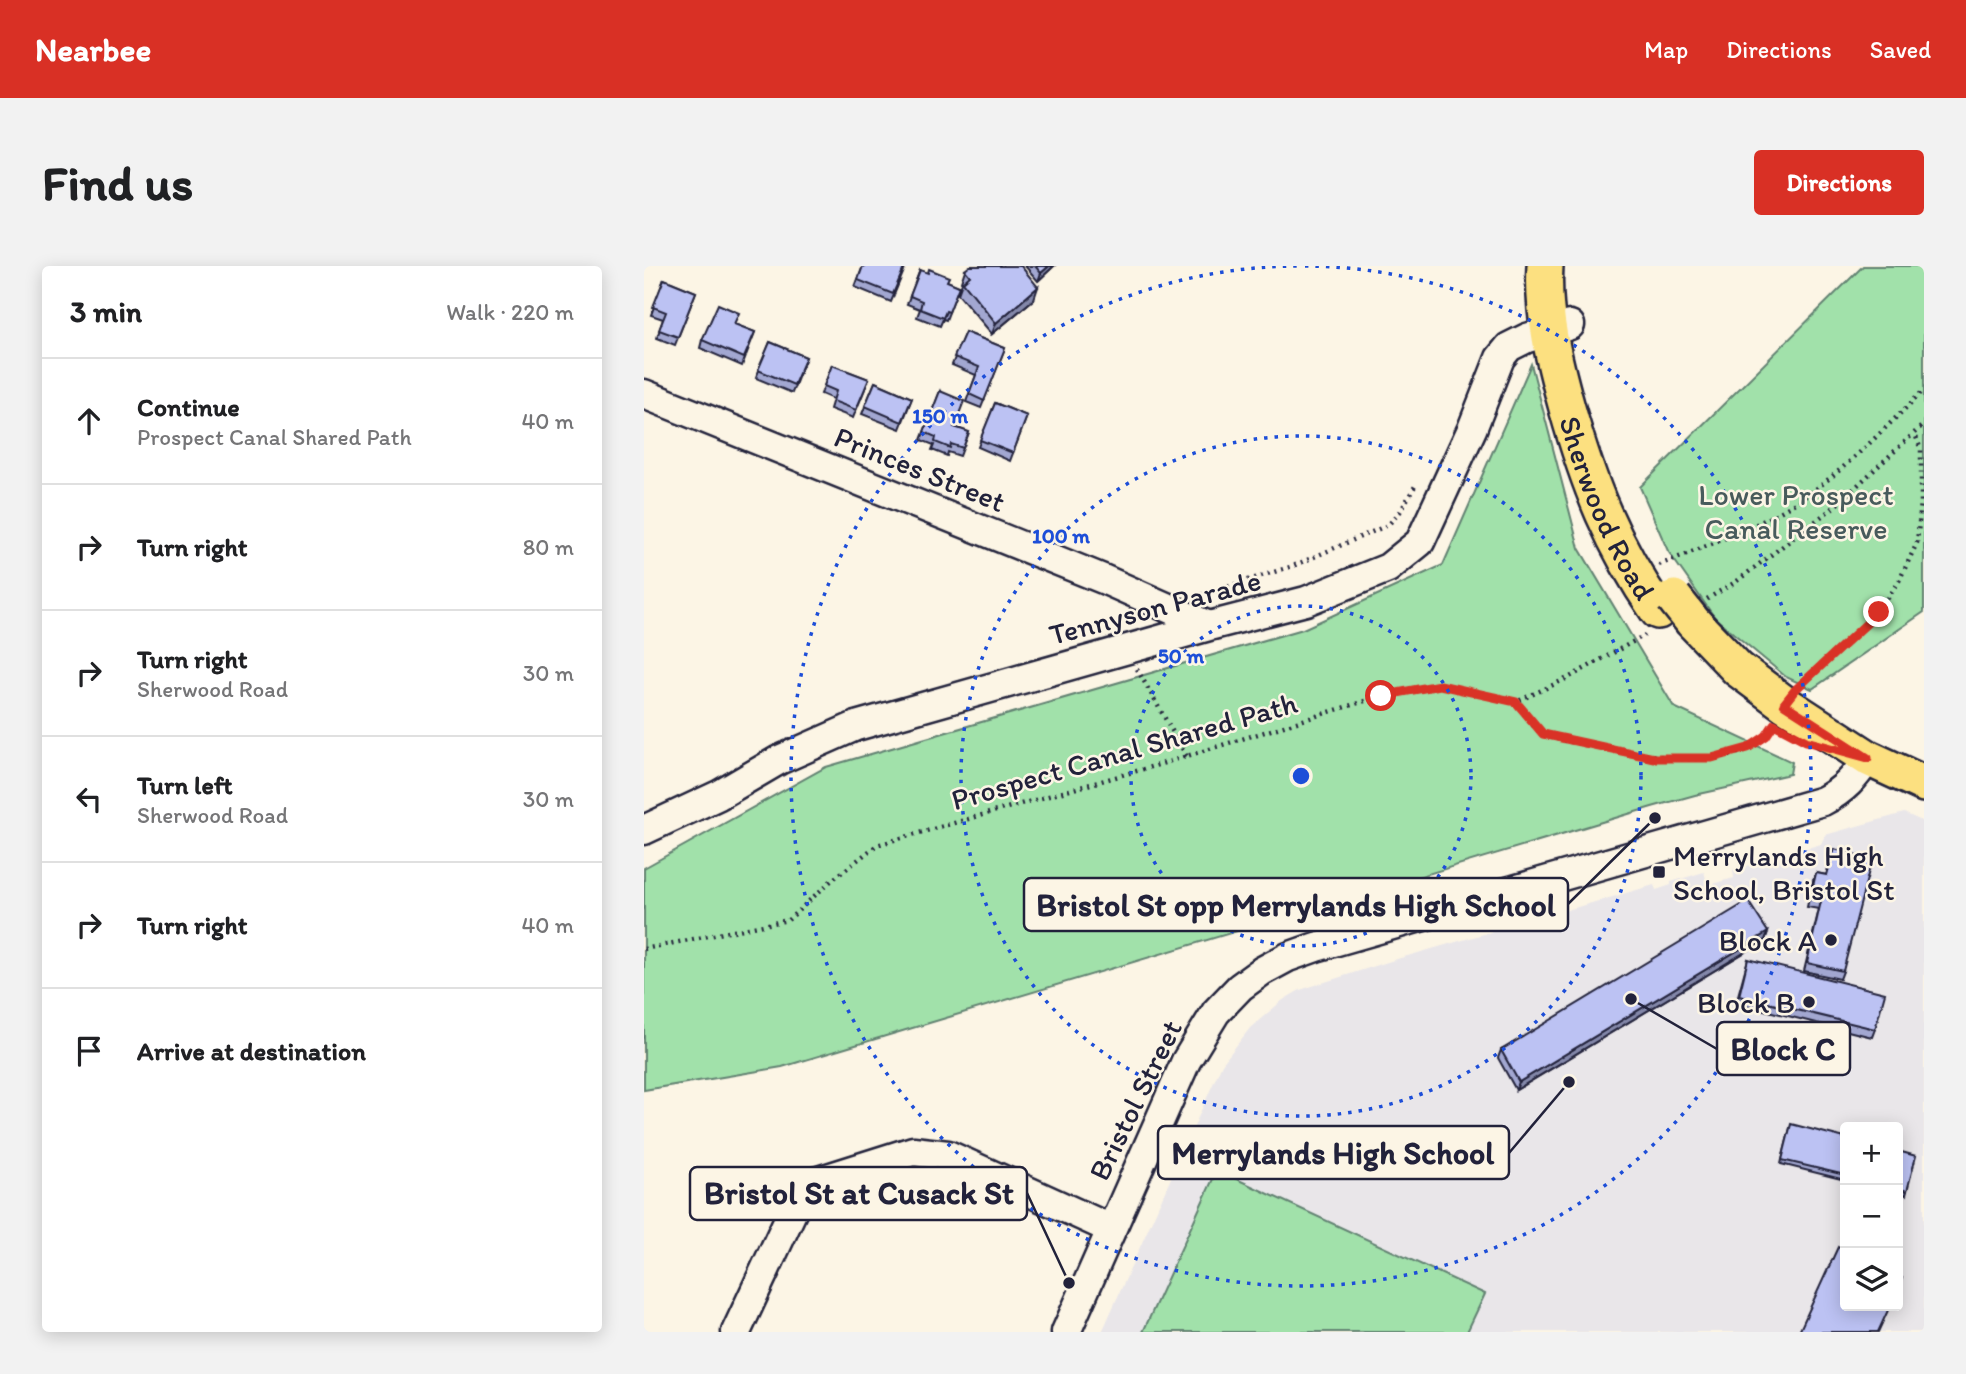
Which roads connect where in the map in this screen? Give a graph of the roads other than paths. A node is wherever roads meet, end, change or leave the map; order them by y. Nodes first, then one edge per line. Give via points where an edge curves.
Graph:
1 (1545, 266) edge
2 (1569, 266) edge
3 (1559, 329) junction
4 (644, 394) edge
5 (1675, 616) junction
6 (1209, 626) junction
7 (1868, 758) junction
8 (1924, 784) edge
9 (644, 830) edge
10 (1111, 1229) junction
11 (736, 1332) edge
12 (1066, 1332) edge

1 - 3 main road, Sherwood Road
2 - 3 main road
3 - 5 main road, Sherwood Road via 1585,391 1611,477
3 - 5 main road, Sherwood Road via 1552,355 1593,490 1620,552
3 - 6 street, Tennyson Parade via 1527,338 1500,358 1420,542 1388,568 1306,601
4 - 6 street, Princes Street
5 - 7 main road, Sherwood Road via 1706,669 1725,687 1779,714 1806,741
6 - 9 street, Tennyson Parade via 856,726
7 - 8 main road, Sherwood Road
7 - 10 street, Bristol Street via 1842,791 1823,801 1316,947 1262,971 1216,1012 1186,1060
10 - 11 street via 948,1155 913,1151 816,1182 800,1195
10 - 12 street, Bristol Street

